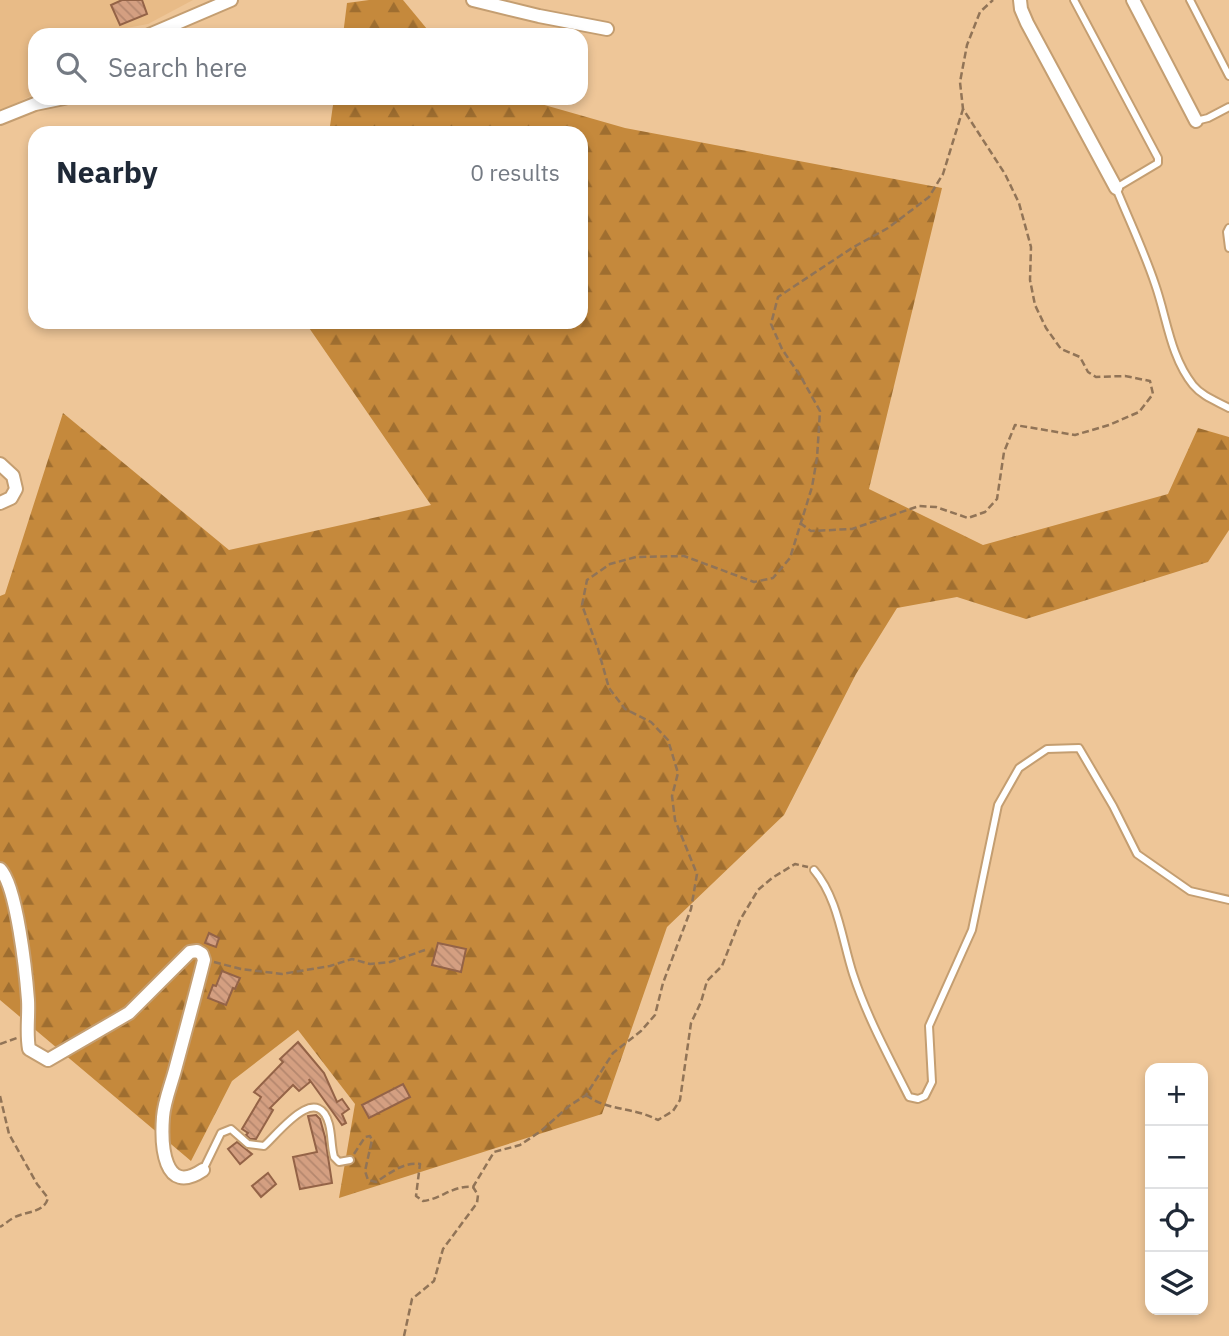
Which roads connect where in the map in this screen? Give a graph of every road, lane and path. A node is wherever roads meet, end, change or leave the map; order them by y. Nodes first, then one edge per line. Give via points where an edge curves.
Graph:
1 (231, 0) edge
2 (473, 0) edge
3 (993, 0) edge
4 (1020, 0) edge
5 (1073, 0) edge
6 (1133, 0) edge
7 (1190, 0) edge
8 (165, 28) edge
9 (607, 29) dead end
10 (1229, 76) edge
11 (32, 105) edge
12 (1229, 107) edge
13 (963, 109) junction
14 (0, 118) edge
15 (1196, 121) joint
16 (1116, 188) junction
17 (1229, 228) edge
18 (1229, 248) edge
19 (1229, 408) edge
20 (0, 464) edge
21 (0, 503) edge
22 (800, 523) junction
23 (0, 869) edge
24 (814, 870) joint
25 (1229, 900) edge
26 (425, 950) dead end
27 (204, 960) junction
28 (26, 1034) junction
29 (0, 1044) edge
30 (586, 1095) junction
31 (0, 1096) edge
32 (349, 1160) joint
33 (203, 1170) joint
34 (472, 1187) junction
35 (0, 1227) edge
36 (404, 1336) edge

1 - 8 street
2 - 9 street
3 - 13 path via 980,12 967,45 960,82
4 - 16 street via 1027,23
5 - 16 lane via 1158,158 1152,169
6 - 15 street
7 - 10 lane
11 - 14 street
12 - 15 lane
13 - 22 path via 943,174 929,197 888,229 778,297 771,324 820,411 817,458
13 - 22 path via 1019,203 1031,247 1035,305 1046,328 1061,349 1080,357 1096,377 1150,381 1153,394 1139,412 1075,435 1015,425 1004,452 996,499 985,512 968,519 919,506 852,529 811,531
16 - 19 lane via 1155,283 1175,355 1194,387
17 - 18 lane
20 - 21 street via 13,476 16,489
22 - 30 path via 790,558 773,578 754,582 684,556 636,557 610,564 587,580 582,605 609,688 625,709 651,722 668,740 678,772 675,820 697,874 691,909 655,1015 613,1052
23 - 28 street via 12,893 28,1003
24 - 25 lane via 825,883 876,1034 909,1097 918,1100 932,1082 929,1026 972,930 999,804 1019,768 1047,749 1079,748 1137,854 1191,891
24 - 30 path via 795,864 772,878 758,890 740,920 722,966 707,981 691,1023 680,1100 673,1111 658,1120 597,1103
26 - 27 path via 390,962 370,964 352,959 282,974
27 - 28 street via 197,951 190,952 129,1013 48,1060 29,1049
27 - 33 street via 163,1115 164,1157 169,1170 181,1178
28 - 29 path
30 - 34 path via 520,1145 494,1152
31 - 35 path via 9,1134 48,1198 42,1208
32 - 33 lane via 339,1162 334,1157 325,1115 311,1108 288,1120 264,1146 248,1144 232,1129 221,1133
32 - 34 path via 370,1136 368,1180 376,1182 411,1163 420,1164 416,1196 423,1201 453,1188
34 - 36 path via 477,1203 443,1249 435,1281 411,1300

